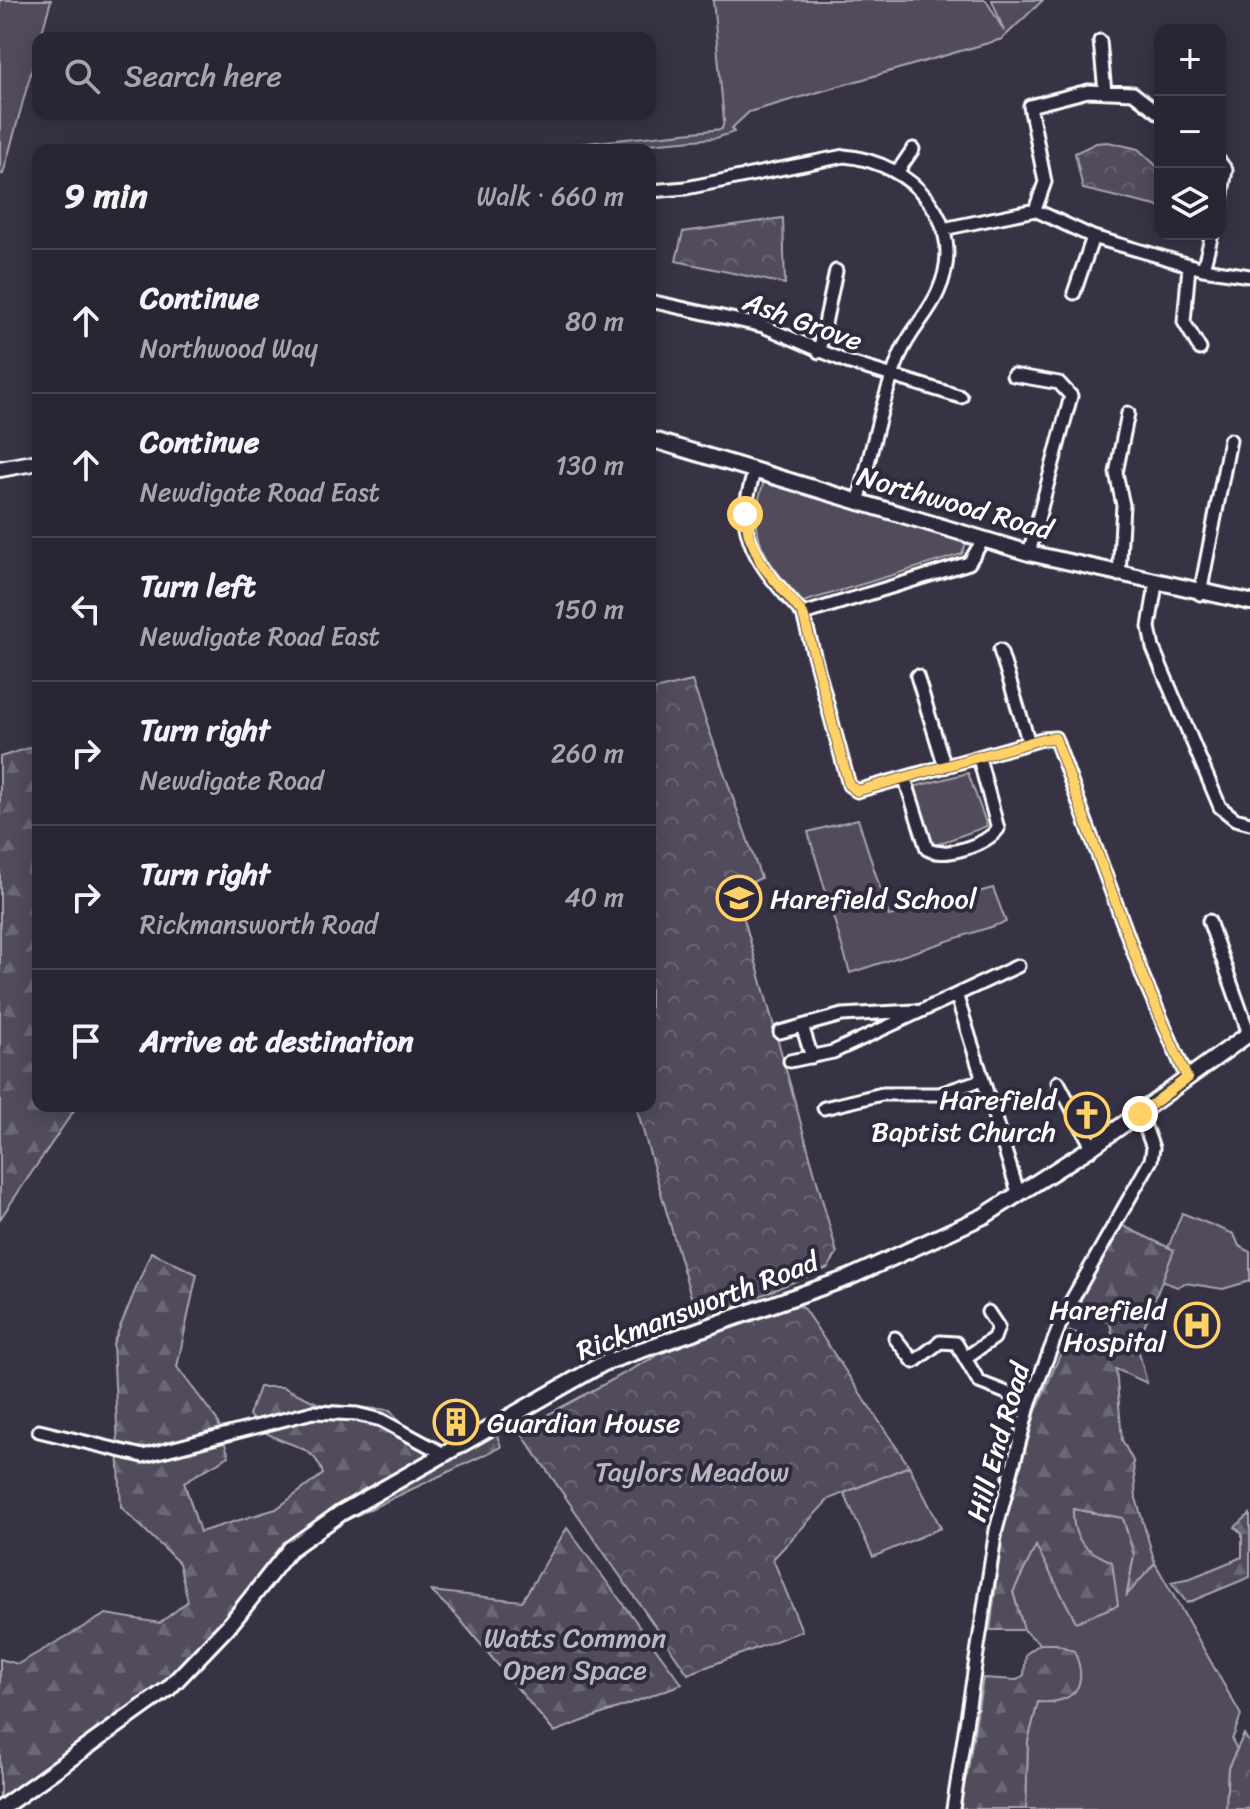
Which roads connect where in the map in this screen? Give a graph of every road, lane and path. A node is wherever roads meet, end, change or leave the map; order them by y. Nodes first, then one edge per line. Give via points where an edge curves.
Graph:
1 (1100, 41) dead end
2 (1105, 92) junction
3 (1154, 109) edge
4 (913, 149) dead end
5 (898, 171) junction
6 (656, 190) edge
7 (1035, 210) junction
8 (943, 229) junction
9 (1093, 237) junction
10 (1210, 240) edge
11 (1189, 266) junction
12 (1203, 269) junction
13 (836, 271) dead end
14 (1250, 276) edge
15 (1074, 293) dead end
16 (656, 302) edge
17 (1200, 349) dead end
18 (819, 352) junction
19 (1013, 375) dead end
20 (893, 377) junction
21 (961, 397) dead end
22 (1128, 413) dead end
23 (1230, 440) dead end
24 (656, 441) edge
25 (32, 463) edge
26 (0, 469) edge
27 (754, 471) junction
28 (858, 503) junction
29 (983, 540) junction
30 (1029, 553) junction
31 (1119, 575) junction
32 (1156, 584) junction
33 (1200, 594) junction
34 (1250, 602) edge
35 (803, 614) junction
36 (1000, 650) dead end
37 (917, 676) dead end
38 (1029, 743) junction
39 (979, 758) junction
40 (945, 767) junction
41 (905, 779) junction
42 (1250, 823) edge
43 (1209, 921) dead end
44 (1018, 966) dead end
45 (957, 997) junction
46 (924, 1011) junction
47 (802, 1026) junction
48 (780, 1032) dead end
49 (1249, 1033) edge
50 (812, 1057) junction
51 (790, 1061) dead end
52 (1187, 1078) junction
53 (981, 1080) junction
54 (1058, 1082) dead end
55 (824, 1108) dead end
56 (1140, 1114) junction
57 (1092, 1147) junction
58 (1018, 1192) junction
59 (988, 1312) dead end
60 (895, 1338) dead end
61 (965, 1358) junction
62 (1030, 1402) junction
63 (39, 1431) dead end
64 (444, 1454) junction
65 (0, 1809) edge
66 (953, 1809) edge

1 - 2 street
2 - 3 street via 1133,93
2 - 7 street via 1088,91 1030,106 1045,182
4 - 5 street
5 - 6 street, Ash Grove via 844,156
5 - 8 street, Ash Grove via 927,198
7 - 8 street
7 - 9 street
8 - 20 street, Ash Grove via 946,254 939,291 906,340
9 - 11 street
9 - 15 street
10 - 12 street
11 - 12 street
11 - 17 street via 1184,322
12 - 14 street
13 - 18 street
16 - 18 street, Ash Grove via 763,326
18 - 20 street, Ash Grove
19 - 30 street via 1059,383 1071,396
20 - 21 street
20 - 28 street, Ash Grove
22 - 31 street via 1116,473 1123,505
23 - 33 street
24 - 27 street, Northwood Road
25 - 26 street
27 - 28 street, Northwood Road
27 - 35 street via 745,514 749,535 762,565
28 - 29 street, Northwood Road
29 - 30 street, Northwood Road
29 - 35 street via 969,563
30 - 31 street, Northwood Road
31 - 32 street, Northwood Road
32 - 33 street, Northwood Road
32 - 42 street via 1149,627 1153,648 1220,807
33 - 34 street, Northwood Road
35 - 41 street via 849,785 865,791
36 - 38 street
37 - 40 street
38 - 39 street
38 - 52 street via 1055,738 1143,977
39 - 40 street
39 - 41 street via 998,829 991,838 942,854 927,849
40 - 41 street
43 - 49 street
44 - 45 street
45 - 46 street
45 - 53 street
46 - 47 street via 842,1015
46 - 50 street
47 - 48 street
47 - 50 street
49 - 52 street, Rickmansworth Road
50 - 51 street
52 - 56 street, Rickmansworth Road
53 - 55 street via 939,1094 882,1094
53 - 58 street
54 - 57 street
56 - 57 street, Rickmansworth Road
56 - 62 street, Hill End Road via 1153,1148 1151,1160 1065,1312
57 - 58 street, Rickmansworth Road
58 - 64 street, Rickmansworth Road via 984,1216 848,1278 604,1363
59 - 61 street via 998,1327 994,1338
60 - 61 street via 914,1362 940,1342 956,1343
61 - 62 street via 979,1382
62 - 66 street, Hill End Road via 996,1530
63 - 64 street via 143,1456 313,1412 357,1414 394,1426
64 - 65 street, Rickmansworth Road via 290,1549 224,1631 168,1689

